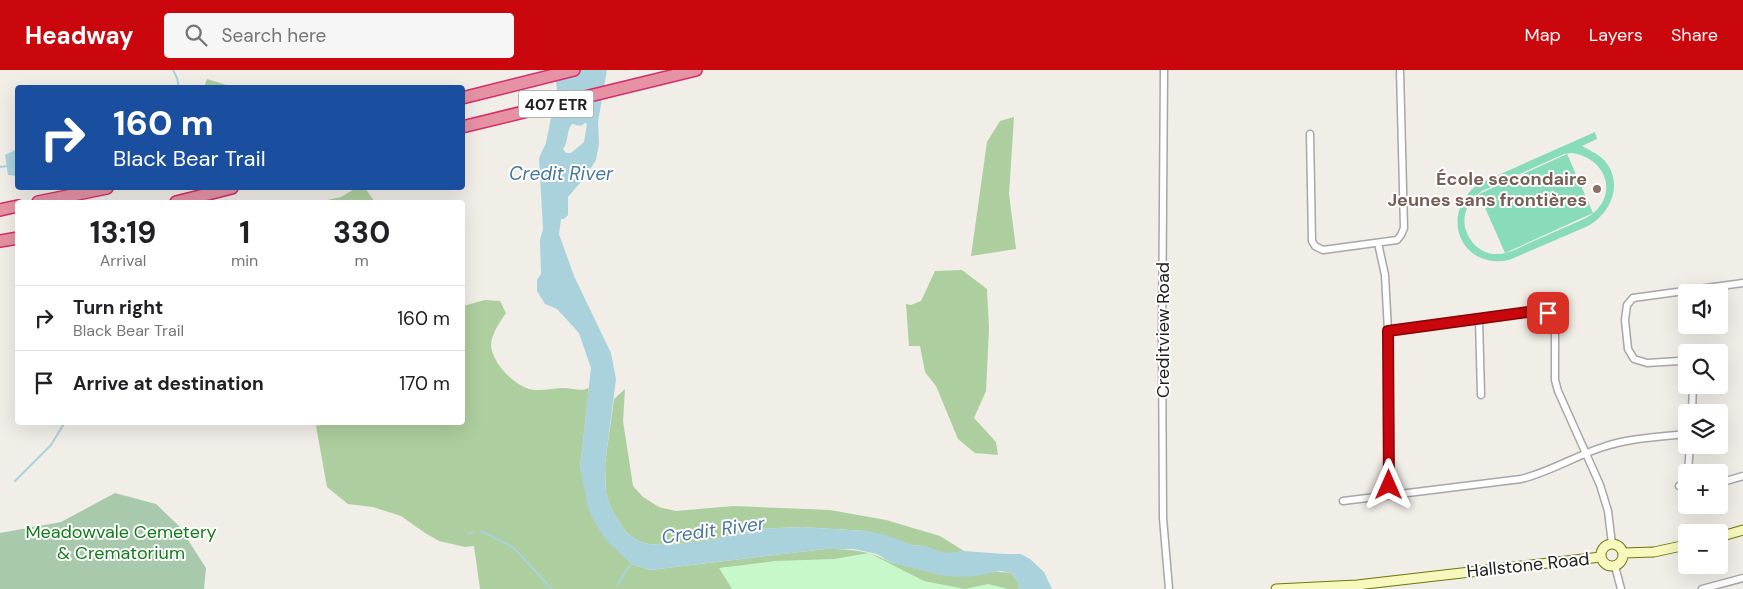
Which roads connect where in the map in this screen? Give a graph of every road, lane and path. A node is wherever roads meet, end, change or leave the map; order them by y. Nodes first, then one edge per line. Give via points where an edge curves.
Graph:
1 (574, 70) edge
2 (696, 70) edge
3 (1164, 70) edge
4 (1400, 70) edge
5 (465, 97) edge
6 (465, 126) edge
7 (1310, 134) dead end
8 (97, 190) edge
9 (224, 190) edge
10 (48, 200) edge
11 (184, 200) edge
12 (15, 207) edge
13 (0, 210) edge
14 (15, 238) edge
15 (0, 241) edge
16 (1378, 242) junction
17 (1743, 283) edge
18 (1479, 319) junction
19 (1388, 331) junction
20 (1678, 361) edge
21 (1481, 394) dead end
22 (1678, 435) edge
23 (1586, 454) junction
24 (1743, 476) edge
25 (1728, 480) edge
26 (1389, 495) junction
27 (1343, 501) dead end
28 (1743, 530) edge
29 (1728, 534) edge
30 (1612, 544) junction
31 (1678, 547) edge
32 (1624, 554) junction
33 (1601, 557) junction
34 (1615, 566) junction
35 (1743, 578) edge
36 (1170, 589) edge
37 (1276, 589) edge
38 (1621, 589) edge
39 (1702, 589) edge

1 - 5 highway, 407 ETR
2 - 6 highway, 407 ETR
3 - 36 street, Creditview Road via 1163,518
4 - 16 street via 1404,228 1397,240
7 - 16 street via 1312,241 1315,246 1323,250
8 - 10 highway
9 - 11 highway
12 - 13 highway
14 - 15 highway
16 - 19 street via 1385,276
17 - 20 street via 1632,298 1627,305 1626,320 1628,349 1634,359
18 - 19 street
18 - 21 street
18 - 23 street via 1542,310 1551,317 1555,324 1555,380
19 - 26 street
22 - 23 street via 1614,444
23 - 26 street via 1542,474 1521,479
23 - 30 street via 1608,511
24 - 25 street
26 - 27 street
28 - 29 street
30 - 32 street via 1619,546
30 - 33 street via 1604,547
31 - 32 street
32 - 34 street via 1622,562
33 - 34 street via 1605,564
33 - 37 street, Hallstone Road via 1357,585
34 - 38 street
35 - 39 street

